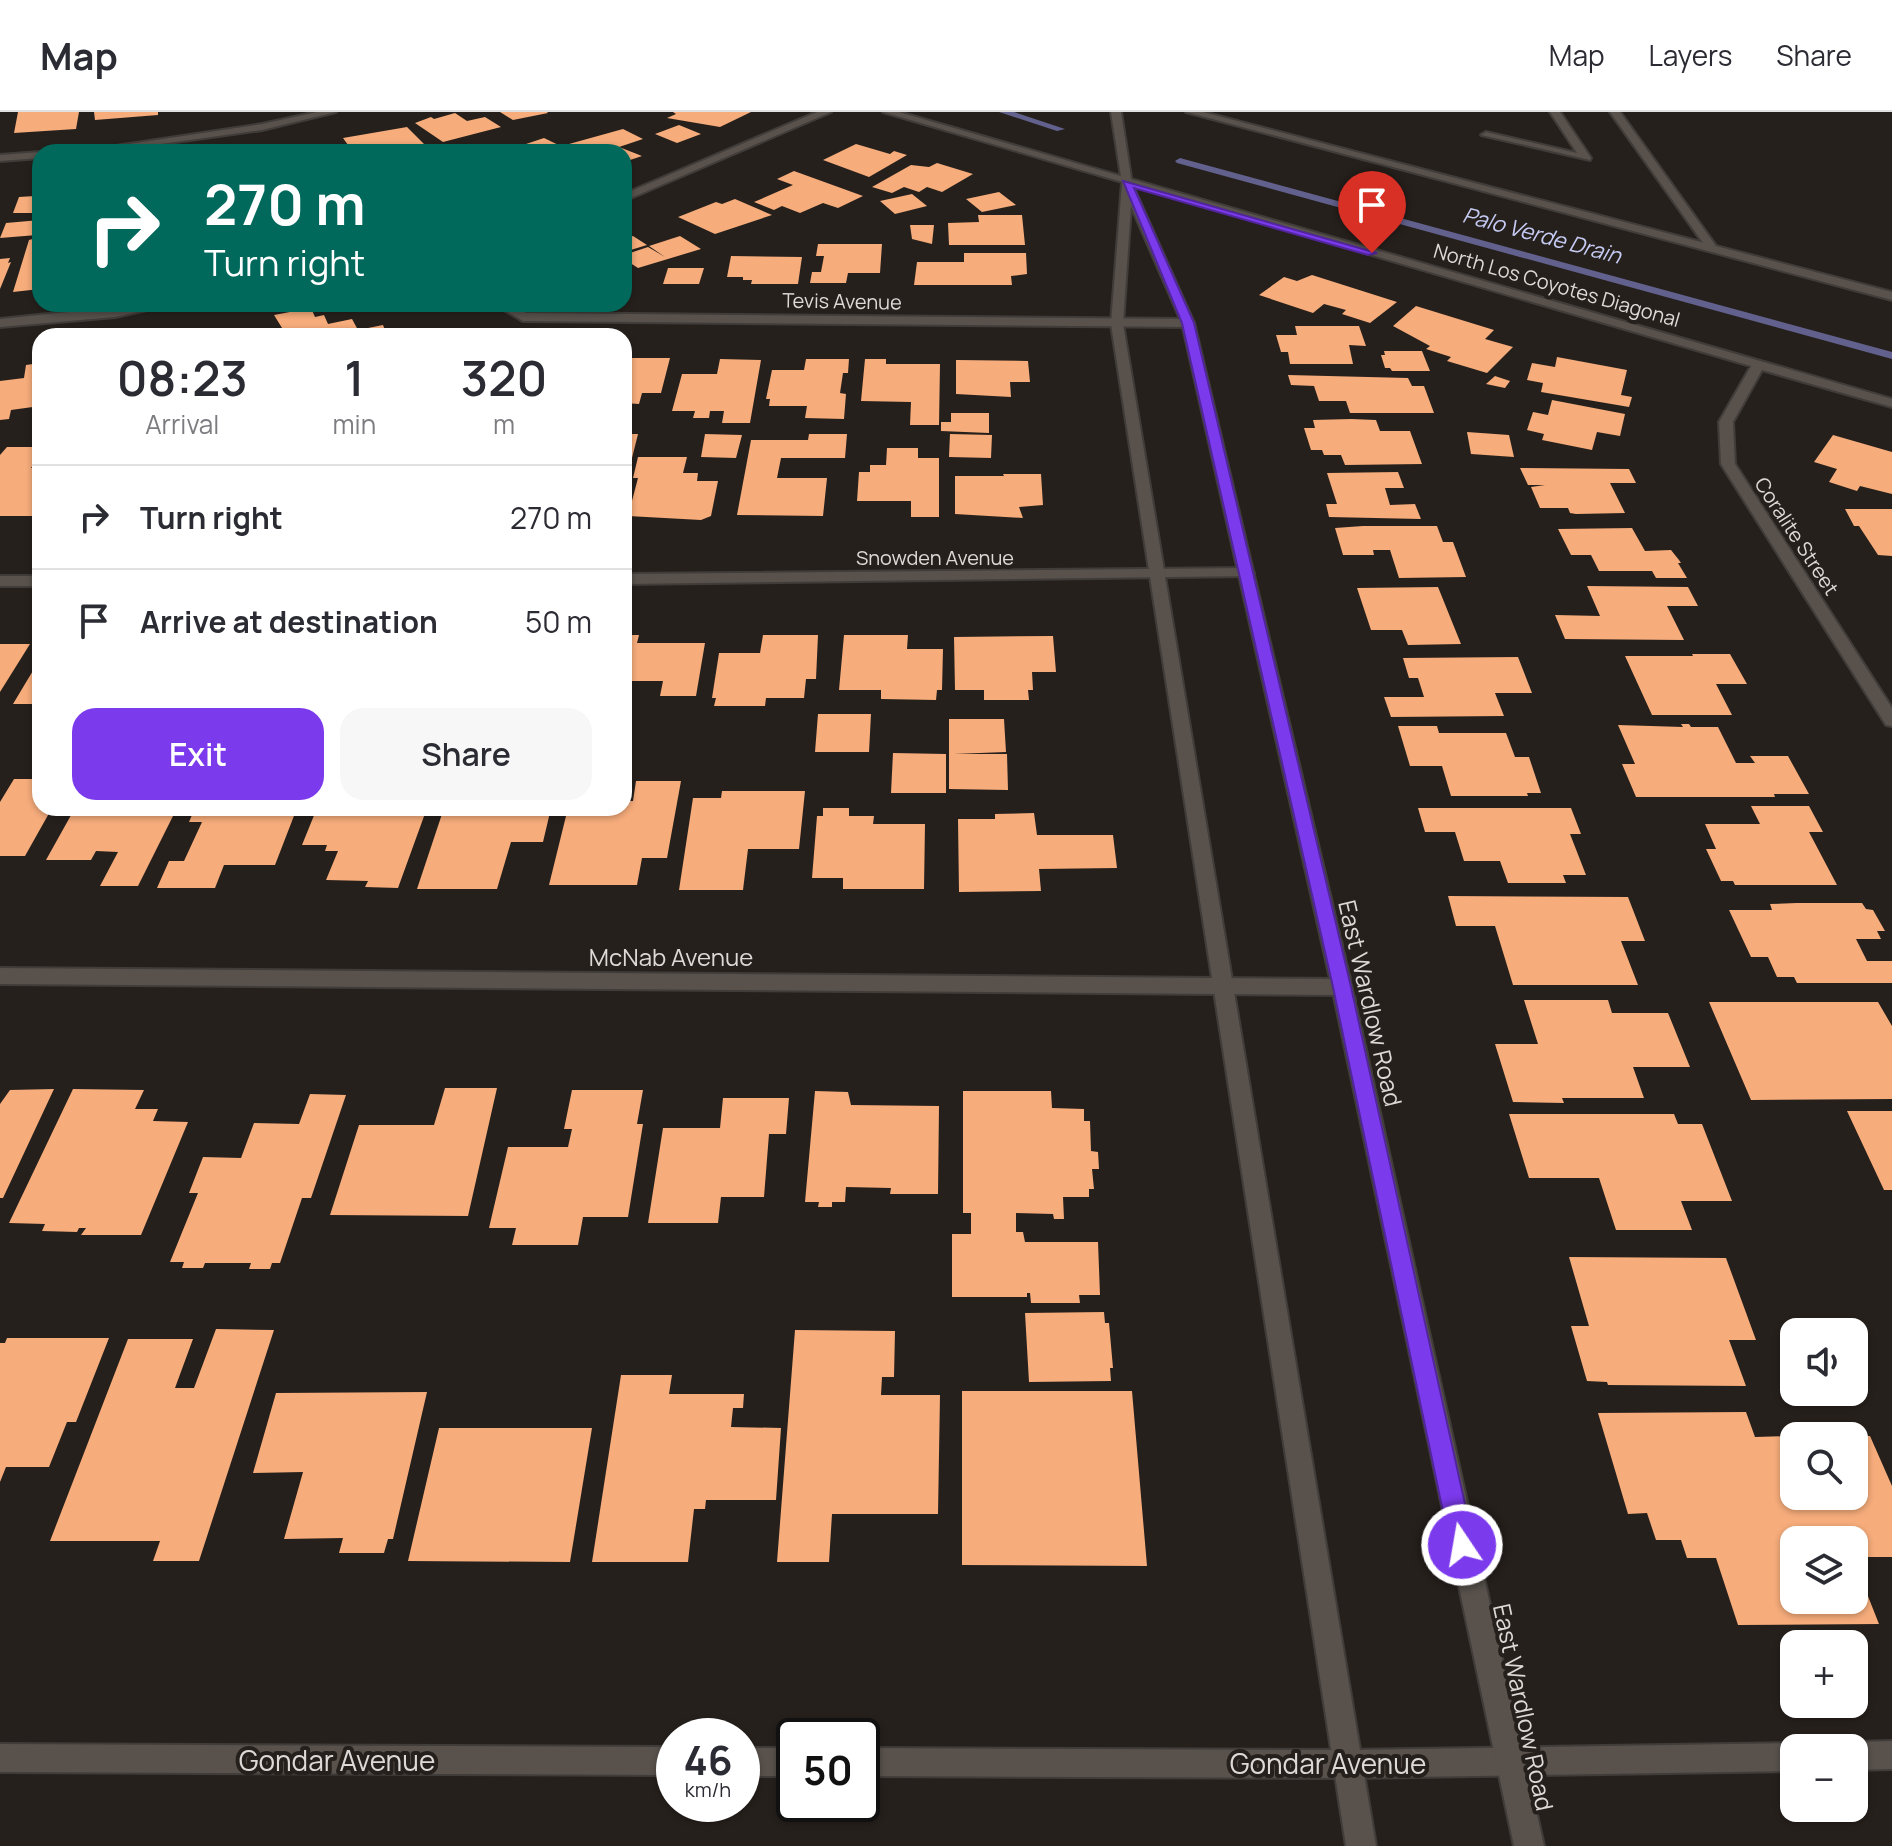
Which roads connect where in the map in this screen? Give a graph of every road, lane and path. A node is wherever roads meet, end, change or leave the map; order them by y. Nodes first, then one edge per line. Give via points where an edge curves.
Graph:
1 (331, 112) edge
2 (826, 112) edge
3 (888, 112) edge
4 (1116, 112) edge
5 (1191, 112) edge
6 (1555, 112) edge
7 (1615, 112) edge
8 (1486, 135) dead end
9 (139, 144) edge
10 (32, 156) edge
11 (0, 158) edge
12 (1127, 183) junction
13 (632, 195) edge
14 (1712, 248) junction
15 (1892, 296) edge
16 (121, 312) edge
17 (514, 312) edge
18 (0, 323) edge
19 (1188, 323) junction
20 (1117, 324) junction
21 (1759, 364) junction
22 (1892, 403) edge
23 (1246, 573) junction
24 (1158, 576) junction
25 (632, 579) edge
26 (0, 581) edge
27 (32, 581) edge
28 (1892, 721) edge
29 (0, 976) edge
30 (1225, 987) junction
31 (1342, 987) junction
32 (1892, 1755) edge
33 (1868, 1756) edge
34 (1780, 1757) edge
35 (0, 1758) edge
36 (656, 1761) edge
37 (1509, 1761) junction
38 (880, 1762) edge
39 (1348, 1764) junction
40 (1361, 1846) edge
41 (1529, 1846) edge

1 - 9 street
2 - 13 street
3 - 12 street, North Los Coyotes Diagonal
4 - 12 street, East Wardlow Road
5 - 14 street
6 - 8 street via 1586,158
7 - 14 street
10 - 11 street
12 - 19 street, East Wardlow Road
12 - 20 street, East Wardlow Road
12 - 21 street, North Los Coyotes Diagonal
14 - 15 street
16 - 18 street
17 - 20 street, Tevis Avenue via 523,317
19 - 20 street, Tevis Avenue
19 - 23 street, East Wardlow Road
20 - 24 street, East Wardlow Road
21 - 22 street, North Los Coyotes Diagonal
21 - 28 street, Coralite Street via 1726,422 1728,464
23 - 24 street, Snowden Avenue
23 - 31 street, East Wardlow Road
24 - 25 street, Snowden Avenue
24 - 30 street, East Wardlow Road
26 - 27 street
29 - 30 street, McNab Avenue
30 - 31 street, McNab Avenue
30 - 39 street, East Wardlow Road
31 - 37 street, East Wardlow Road
32 - 33 street
34 - 37 street, Gondar Avenue
35 - 36 street, Gondar Avenue
37 - 39 street, Gondar Avenue
37 - 41 street, East Wardlow Road
38 - 39 street, Gondar Avenue
39 - 40 street, East Wardlow Road

